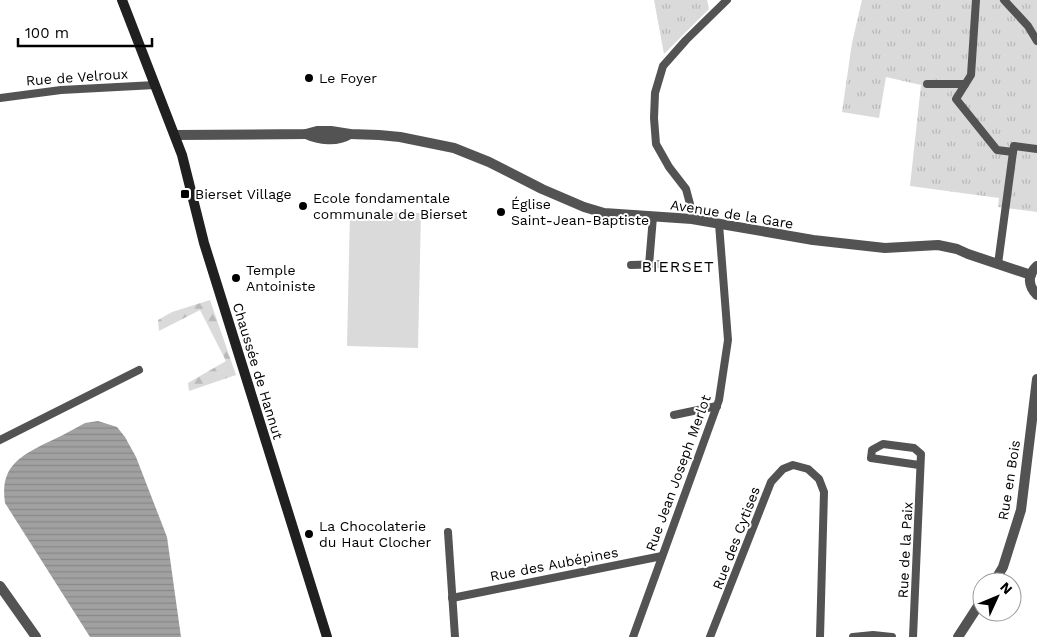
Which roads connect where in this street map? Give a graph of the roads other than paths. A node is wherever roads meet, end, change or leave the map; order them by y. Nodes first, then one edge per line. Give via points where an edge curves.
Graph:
1 (122, 0) edge
2 (728, 0) edge
3 (976, 0) edge
4 (1004, 0) edge
5 (1037, 41) edge
6 (927, 84) dead end
7 (965, 84) junction
8 (155, 85) junction
9 (0, 98) edge
10 (175, 135) junction
11 (1037, 148) edge
12 (1013, 152) junction
13 (652, 217) junction
14 (692, 219) junction
15 (719, 224) junction
16 (663, 264) dead end
17 (998, 264) junction
18 (631, 265) dead end
19 (649, 265) junction
20 (1034, 270) edge
21 (1037, 295) edge
22 (139, 370) dead end
23 (1037, 379) edge
24 (717, 406) junction
25 (674, 415) dead end
26 (0, 440) edge
27 (919, 465) junction
28 (448, 532) dead end
29 (662, 556) junction
30 (1000, 572) edge
31 (0, 586) edge
32 (452, 598) junction
33 (972, 615) edge
34 (36, 637) edge
35 (327, 637) edge
36 (456, 637) edge
37 (633, 637) edge
38 (710, 637) edge
39 (820, 637) edge
40 (853, 637) edge
41 (892, 637) edge
42 (913, 637) edge
43 (958, 637) edge

1 - 8 main road, Chaussée de Hannut
2 - 14 street via 663,66 655,93 656,144 686,189
3 - 7 street via 971,75
4 - 5 street
6 - 7 street
7 - 12 street via 956,99 997,150
8 - 9 street, Rue de Velroux via 61,90
8 - 10 main road, Chaussée de Hannut
10 - 13 street, Avenue de la Gare via 331,131 400,137 454,148 592,210
10 - 35 main road, Chaussée de Hannut via 204,243
11 - 12 street via 1014,146
12 - 17 street
13 - 14 street, Avenue de la Gare
13 - 19 street
14 - 15 street, Avenue de la Gare
15 - 17 street, Avenue de la Gare via 885,248 938,245
15 - 24 street, Rue Jean Joseph Merlot via 728,340
16 - 19 street
17 - 20 street, Avenue de la Gare
18 - 19 street
20 - 21 street via 1030,286
22 - 26 street
23 - 30 street, Rue en Bois via 1021,510
24 - 25 street
24 - 29 street, Rue Jean Joseph Merlot
27 - 27 street, Rue de la Paix via 872,458 872,450 883,444 914,448 921,454
27 - 42 street, Rue de la Paix
28 - 32 street
29 - 32 street, Rue des Aubépines
29 - 37 street, Rue Jean Joseph Merlot
31 - 34 street
32 - 36 street
33 - 43 street
38 - 39 street, Rue des Cytises via 771,482 782,469 793,466 808,469 819,479 824,492
40 - 41 street

